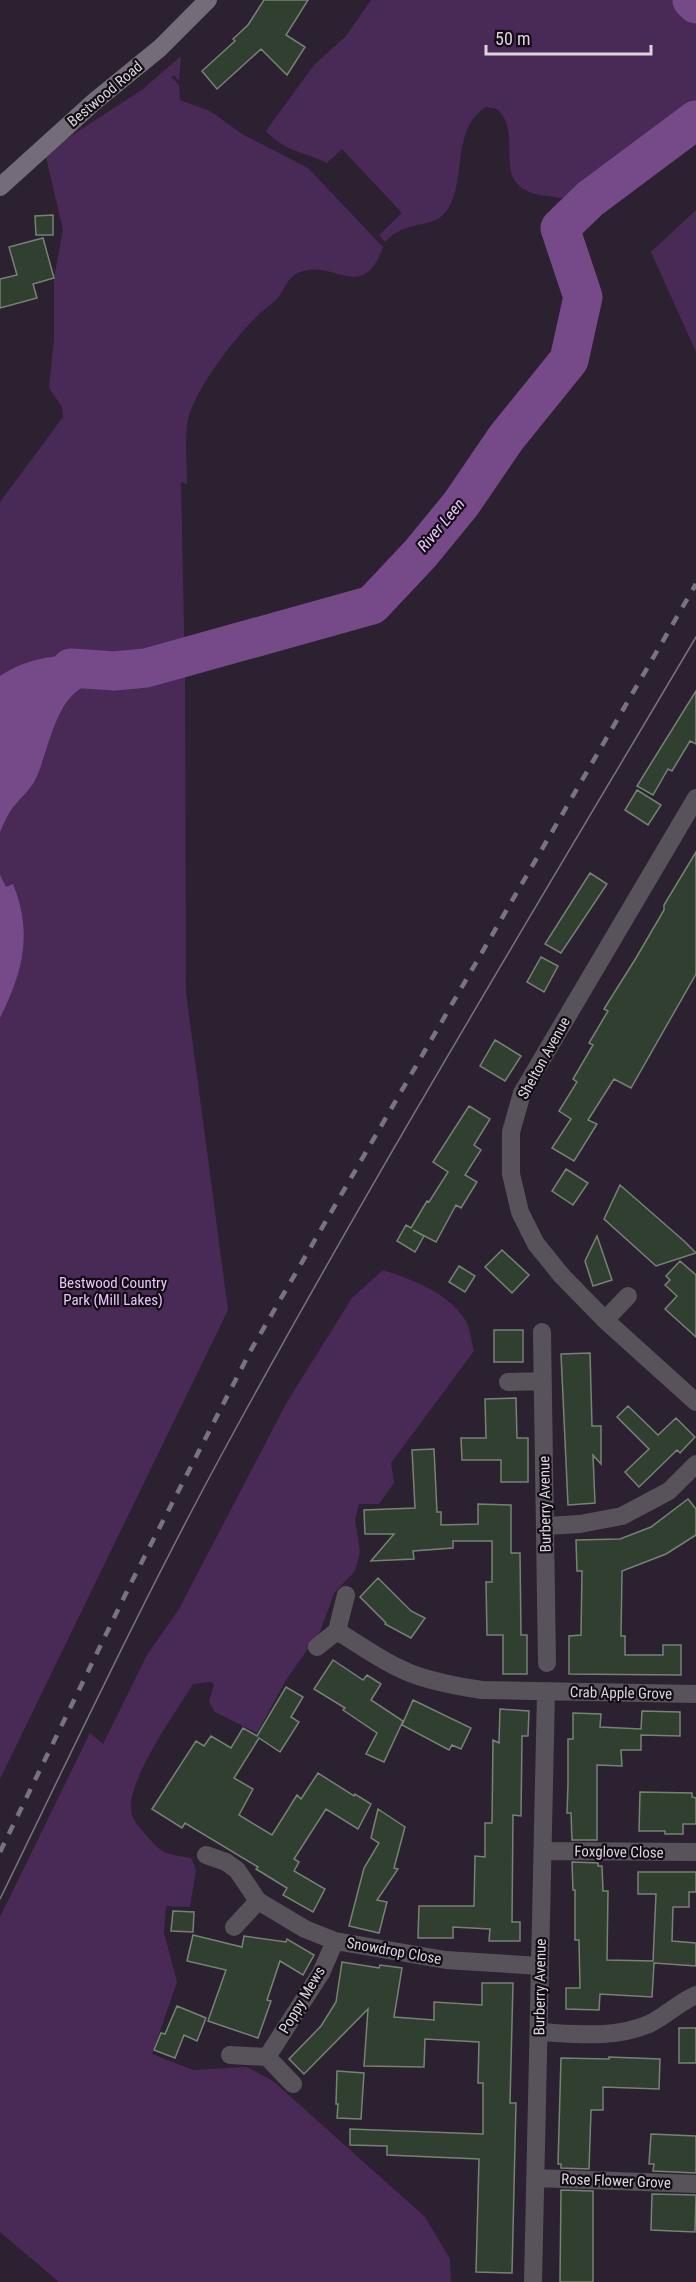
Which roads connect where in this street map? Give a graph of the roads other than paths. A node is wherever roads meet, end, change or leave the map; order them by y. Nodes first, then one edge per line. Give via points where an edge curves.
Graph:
1 (208, 0) edge
2 (0, 187) edge
3 (696, 798) edge
4 (628, 1296) dead end
5 (605, 1320) junction
6 (542, 1332) dead end
7 (508, 1382) dead end
8 (543, 1382) junction
9 (696, 1402) edge
10 (696, 1464) edge
11 (545, 1526) junction
12 (346, 1595) dead end
13 (337, 1631) junction
14 (317, 1647) dead end
15 (547, 1663) dead end
16 (546, 1692) junction
17 (696, 1694) edge
18 (543, 1851) junction
19 (696, 1852) edge
20 (206, 1856) dead end
21 (258, 1901) junction
22 (234, 1926) dead end
23 (334, 1941) junction
24 (540, 1966) junction
25 (696, 1995) edge
26 (538, 2032) junction
27 (230, 2055) dead end
28 (267, 2057) junction
29 (293, 2084) dead end
30 (535, 2178) junction
31 (696, 2184) edge
32 (533, 2282) edge

1 - 2 main road, Bestwood Road via 160,48
3 - 5 street, Shelton Avenue via 522,1093 511,1132 511,1174 519,1212 536,1244
4 - 5 street
5 - 9 street, Shelton Avenue
6 - 8 street, Burberry Avenue
7 - 8 street
8 - 11 street, Burberry Avenue
10 - 11 street via 669,1491 622,1516
11 - 15 street, Burberry Avenue
12 - 13 street
13 - 14 street
13 - 16 street, Crab Apple Grove via 382,1660 428,1679 482,1690
16 - 17 street, Crab Apple Grove
16 - 18 street, Burberry Avenue
18 - 19 street, Foxglove Close
18 - 24 street, Burberry Avenue
20 - 21 street, Snowdrop Close via 237,1870
21 - 22 street
21 - 23 street, Snowdrop Close
23 - 24 street, Snowdrop Close via 446,1960
23 - 28 street, Poppy Mews via 321,1973
24 - 26 street, Burberry Avenue
25 - 26 street via 650,2023 628,2031 603,2035
26 - 30 street, Burberry Avenue
27 - 28 street
28 - 29 street
30 - 31 street, Rose Flower Grove
30 - 32 street, Burberry Avenue

